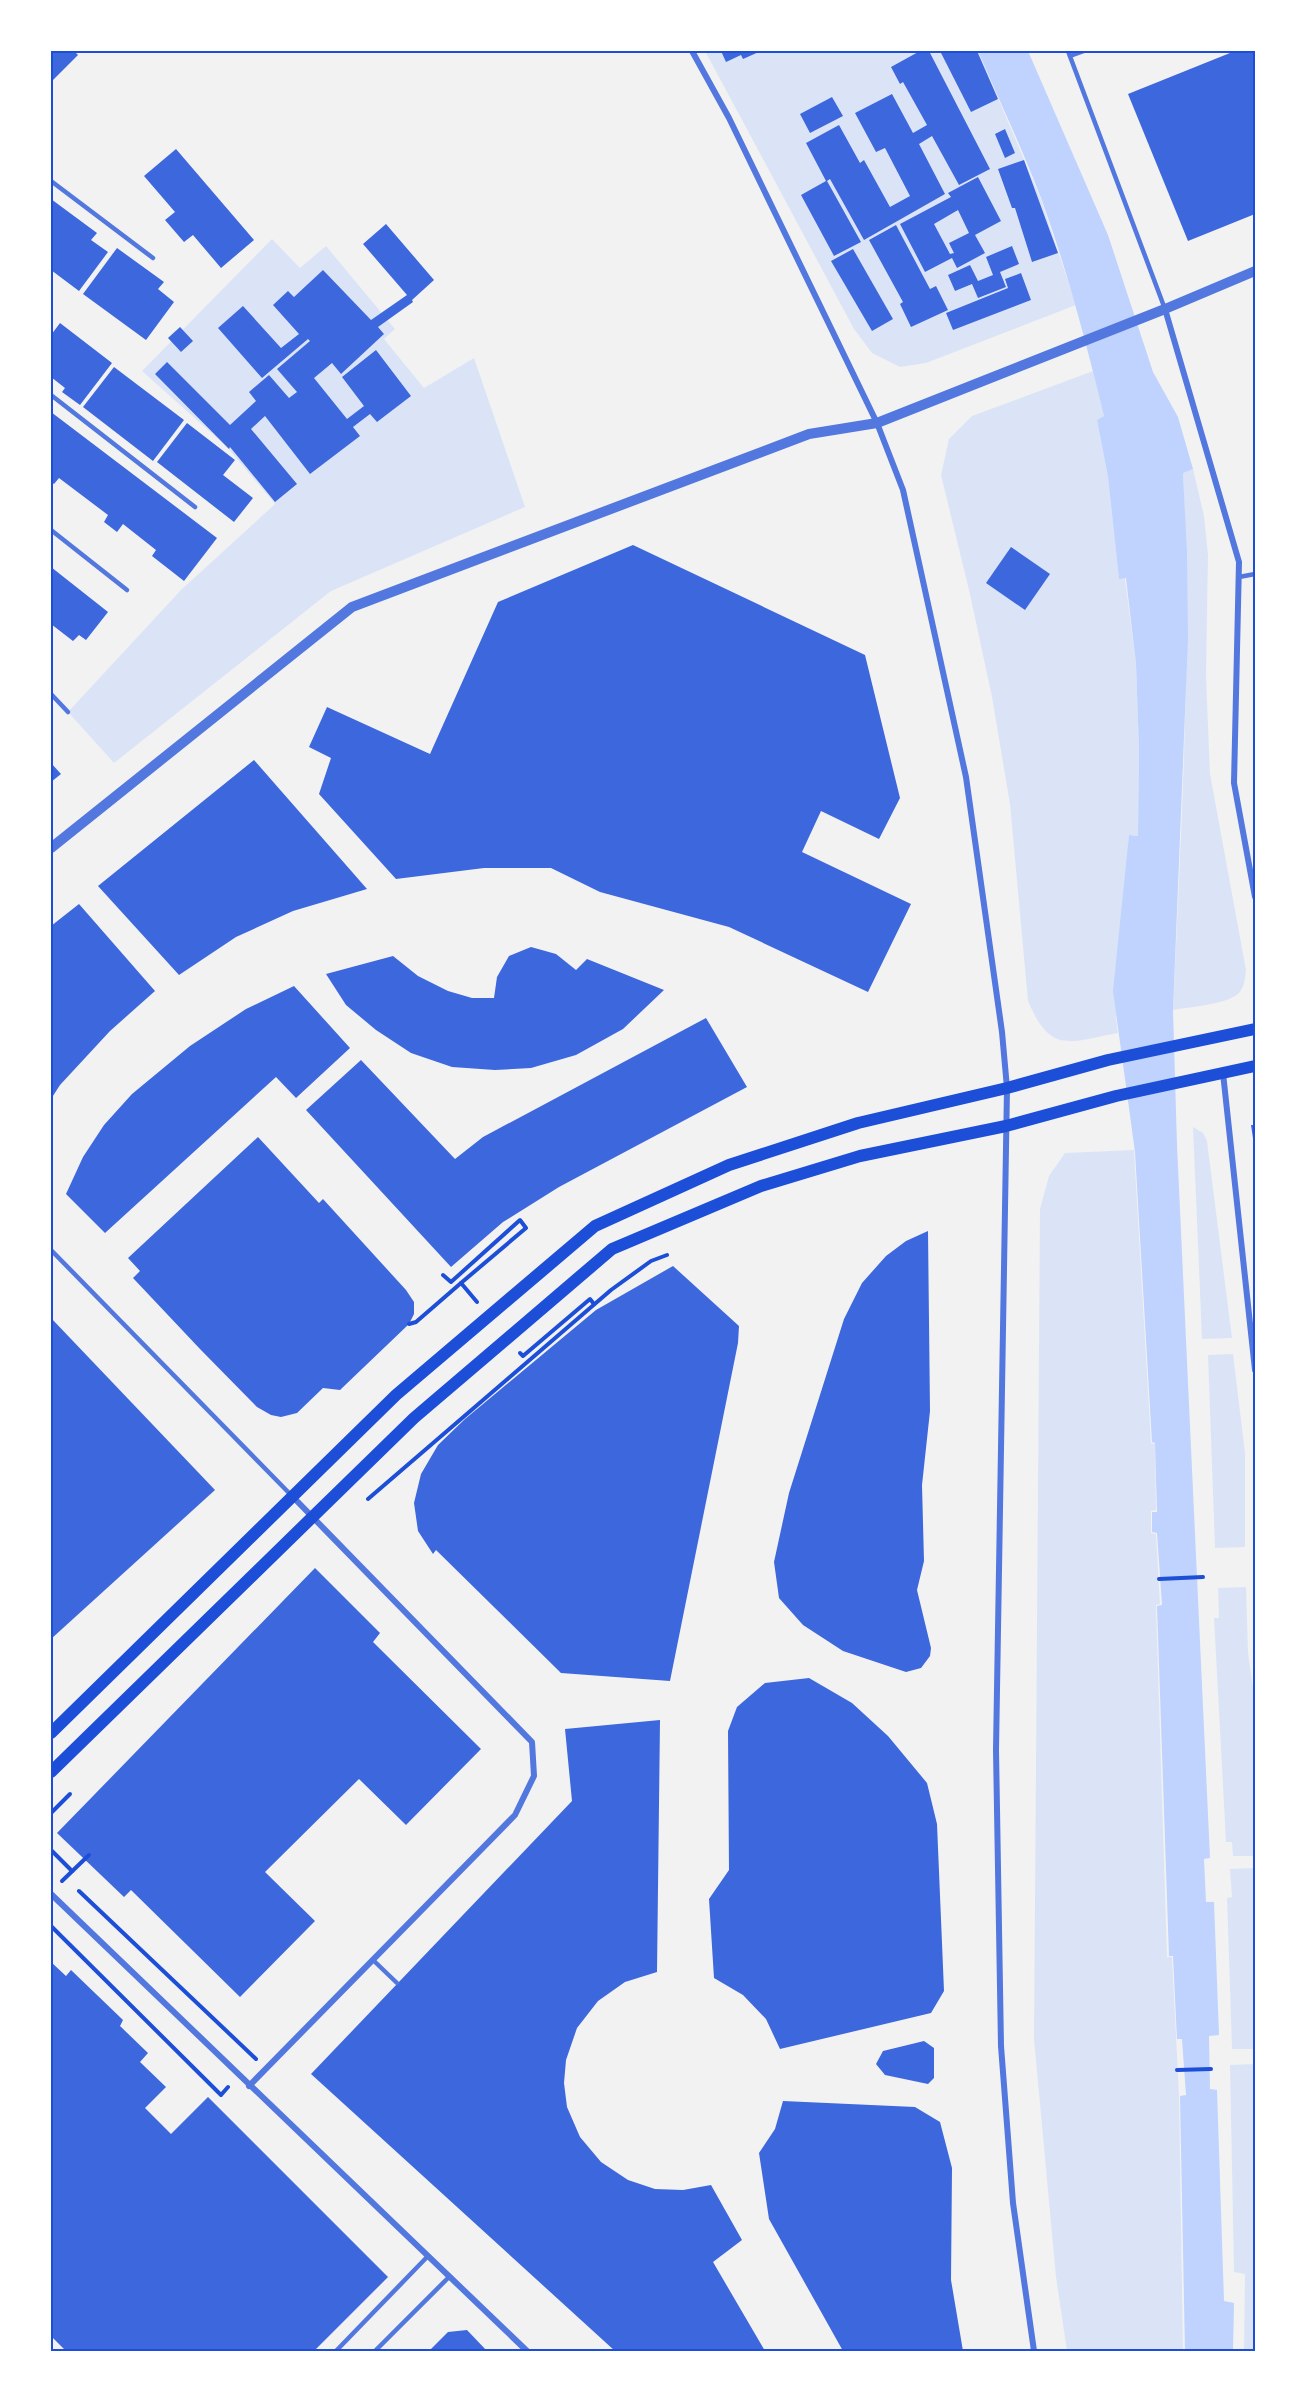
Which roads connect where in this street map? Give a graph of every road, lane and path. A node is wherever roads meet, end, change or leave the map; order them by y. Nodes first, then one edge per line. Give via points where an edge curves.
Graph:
1 (692, 51) edge
2 (1084, 51) edge
3 (1069, 54) edge
4 (51, 181) edge
5 (153, 258) dead end
6 (1255, 271) edge
7 (1165, 309) junction
8 (51, 395) edge
9 (877, 423) junction
10 (195, 507) dead end
11 (51, 530) edge
12 (1255, 574) edge
13 (1239, 577) junction
14 (127, 590) dead end
15 (51, 694) edge
16 (68, 712) dead end
17 (51, 848) edge
18 (1255, 897) edge
19 (1255, 1029) edge
20 (1255, 1066) edge
21 (1223, 1073) junction
22 (1007, 1088) junction
23 (1006, 1126) junction
24 (515, 1237) dead end
25 (51, 1250) edge
26 (668, 1255) dead end
27 (443, 1275) dead end
28 (461, 1283) dead end
29 (594, 1304) junction
30 (581, 1306) dead end
31 (1252, 1312) edge
32 (409, 1324) dead end
33 (1255, 1370) edge
34 (293, 1497) junction
35 (368, 1499) dead end
36 (312, 1516) junction
37 (1203, 1577) dead end
38 (1159, 1579) dead end
39 (51, 1733) edge
40 (51, 1772) edge
41 (70, 1794) dead end
42 (51, 1813) edge
43 (51, 1850) edge
44 (88, 1855) dead end
45 (72, 1871) junction
46 (58, 1885) dead end
47 (79, 1891) dead end
48 (51, 1894) edge
49 (51, 1926) edge
50 (373, 1960) junction
51 (397, 1983) dead end
52 (256, 2059) dead end
53 (1211, 2068) dead end
54 (1177, 2070) dead end
55 (249, 2085) junction
56 (228, 2087) dead end
57 (428, 2256) junction
58 (449, 2277) junction
59 (336, 2351) edge
60 (375, 2351) edge
61 (527, 2351) edge
62 (1034, 2351) edge

1 - 9 street via 729,118
2 - 3 lane
3 - 7 lane
4 - 5 lane
6 - 7 street
7 - 9 street
7 - 13 street via 1239,562
8 - 10 lane
9 - 17 street via 809,434 352,607
9 - 22 street via 903,490 966,777
11 - 14 lane
12 - 13 lane
13 - 18 street via 1234,783
15 - 16 lane
19 - 22 main road via 1108,1060
20 - 21 main road
21 - 23 main road via 1116,1096
21 - 31 street
22 - 23 street
22 - 34 main road via 858,1123 729,1165 595,1226 396,1395
23 - 36 main road via 860,1156 760,1186 612,1249 414,1418
23 - 62 street via 996,1750 1001,2046 1012,2203
24 - 27 path via 526,1228 520,1220 451,1282
25 - 34 lane
26 - 29 path via 651,1261
28 - 32 path
29 - 30 path via 590,1299
29 - 35 path
31 - 33 street
34 - 36 street
34 - 39 main road
36 - 40 main road
36 - 50 street via 532,1742 534,1776 515,1815
37 - 38 path
41 - 42 path
43 - 45 path
44 - 45 path
45 - 46 path
47 - 52 path
48 - 55 street
49 - 56 path via 221,2096
50 - 51 lane
50 - 55 street
53 - 54 path
55 - 57 street
57 - 58 street
57 - 59 lane
58 - 60 lane
58 - 61 street

